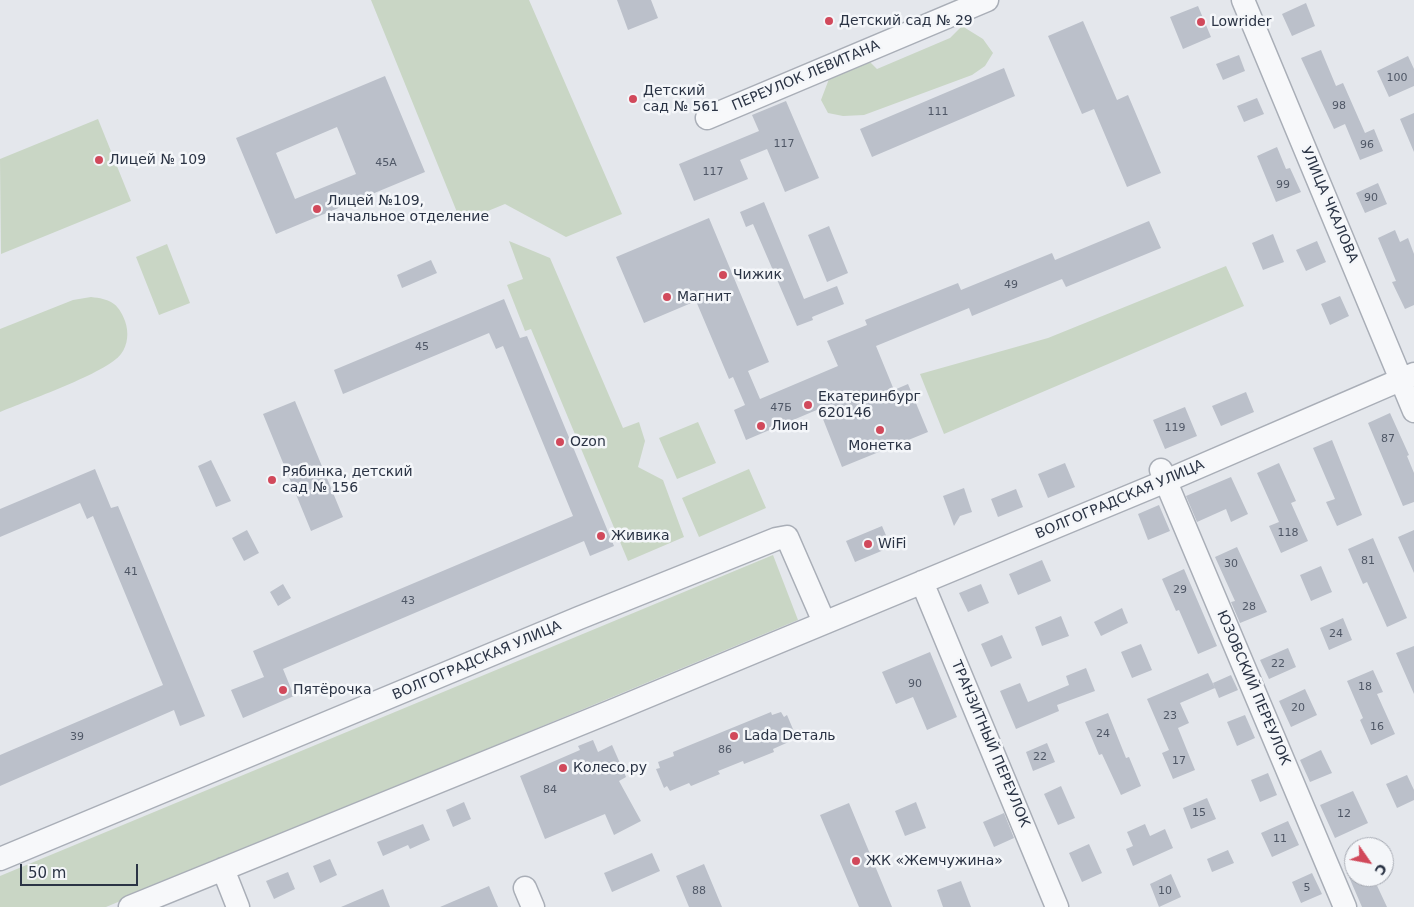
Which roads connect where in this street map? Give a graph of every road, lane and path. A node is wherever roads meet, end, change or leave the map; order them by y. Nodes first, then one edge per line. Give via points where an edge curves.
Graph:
1 (987, 0) edge
2 (1243, 0) edge
3 (707, 118) dead end
4 (1407, 377) edge
5 (1414, 411) edge
6 (1164, 475) junction
7 (922, 582) junction
8 (824, 622) junction
9 (0, 859) edge
10 (223, 869) junction
11 (130, 907) edge
12 (238, 907) edge
13 (1057, 907) edge
14 (1344, 907) edge

1 - 3 street, ПЕРЕУЛОК ЛЕВИТАНА
2 - 4 street, УЛИЦА ЧКАЛОВА
4 - 5 street, УЛИЦА ЧКАЛОВА
4 - 6 street, ВОЛГОГРАДСКАЯ УЛИЦА
6 - 7 street, ВОЛГОГРАДСКАЯ УЛИЦА
6 - 14 street, ЮЗОВСКИЙ ПЕРЕУЛОК
7 - 8 street, ВОЛГОГРАДСКАЯ УЛИЦА
7 - 13 street, ТРАНЗИТНЫЙ ПЕРЕУЛОК
8 - 9 street, ВОЛГОГРАДСКАЯ УЛИЦА via 787,537 776,539
8 - 10 street, ВОЛГОГРАДСКАЯ УЛИЦА
10 - 11 street, ВОЛГОГРАДСКАЯ УЛИЦА
10 - 12 street

